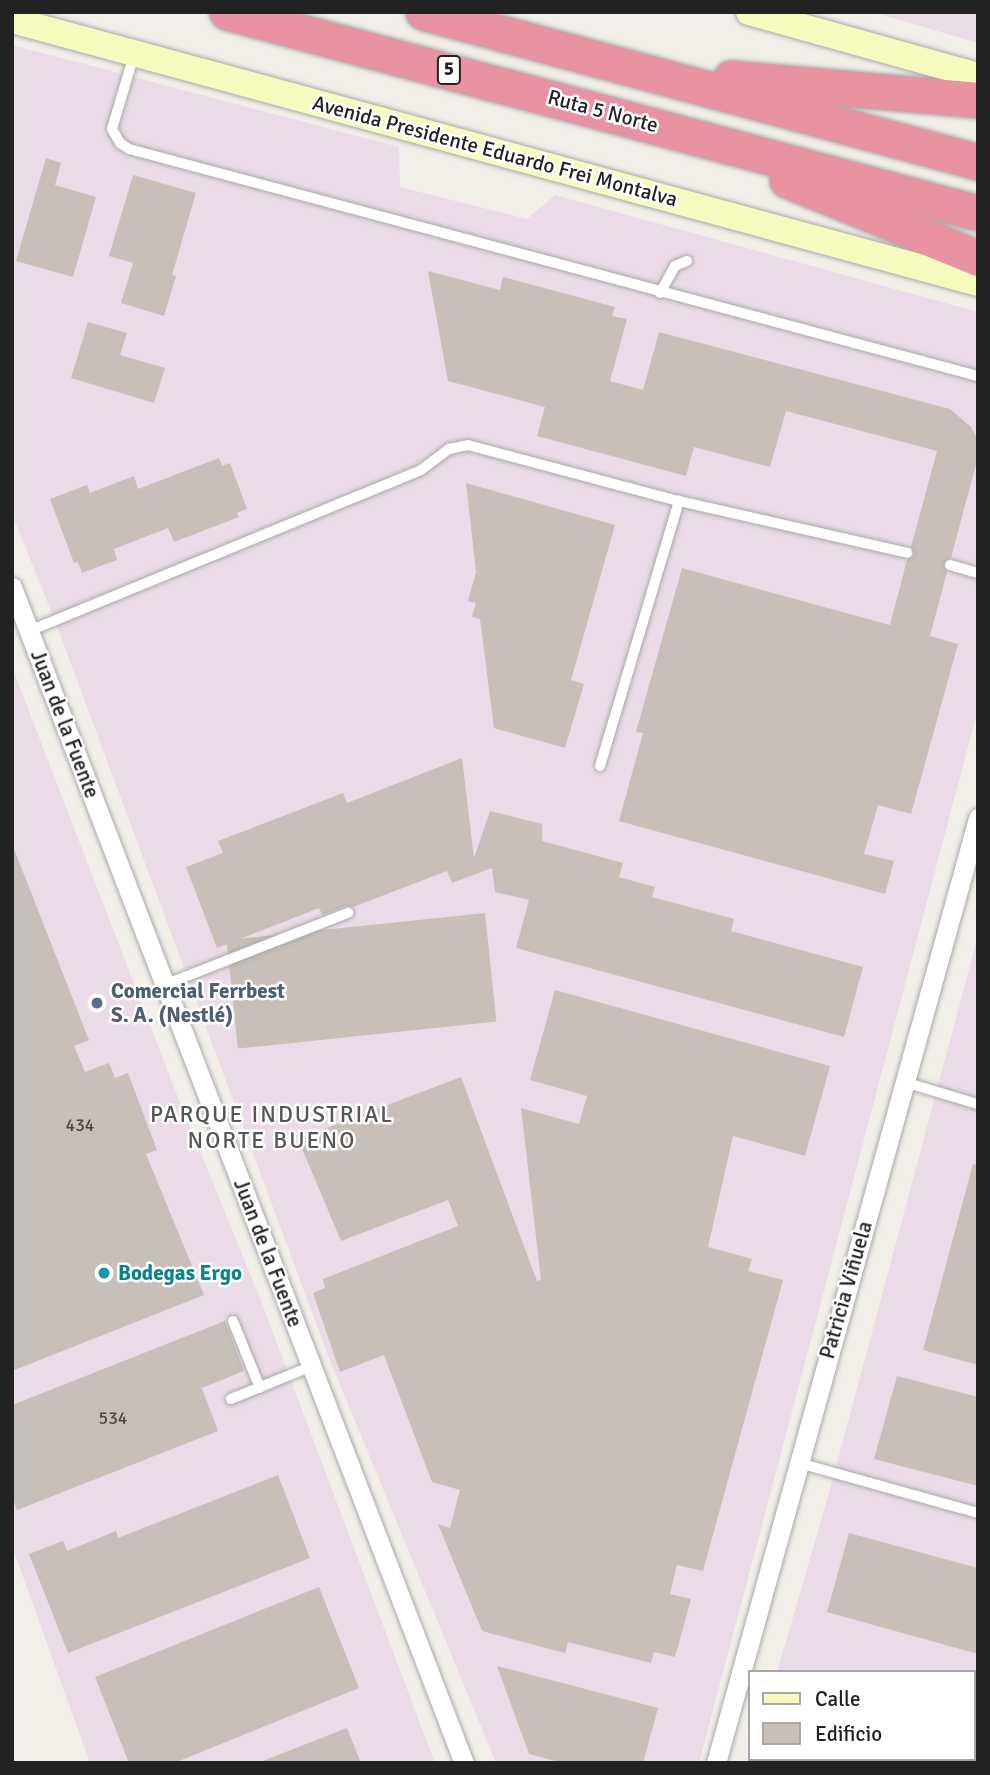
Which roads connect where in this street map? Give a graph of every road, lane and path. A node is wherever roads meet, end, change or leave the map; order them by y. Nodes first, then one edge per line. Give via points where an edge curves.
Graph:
1 (227, 12) edge
2 (423, 12) edge
3 (749, 12) edge
4 (12, 20) edge
5 (135, 53) junction
6 (634, 67) junction
7 (978, 75) edge
8 (978, 100) edge
9 (672, 129) junction
10 (978, 162) edge
11 (978, 213) edge
12 (978, 258) edge
13 (687, 261) dead end
14 (978, 283) edge
15 (660, 293) junction
16 (978, 376) edge
17 (679, 502) junction
18 (907, 553) dead end
19 (950, 565) dead end
20 (978, 573) edge
21 (12, 587) edge
22 (29, 631) junction
23 (600, 766) dead end
24 (978, 818) edge
25 (972, 866) edge
26 (348, 913) dead end
27 (164, 985) junction
28 (904, 1082) junction
29 (978, 1104) edge
30 (233, 1321) dead end
31 (312, 1366) junction
32 (260, 1388) junction
33 (231, 1399) dead end
34 (798, 1463) junction
35 (978, 1513) edge
36 (464, 1763) edge
37 (717, 1763) edge

1 - 9 highway, Ruta 5 Norte / 5
2 - 6 highway, 5
3 - 7 main road
4 - 5 main road, Avenida Presidente Eduardo Frei Montalva
5 - 14 main road, Avenida Presidente Eduardo Frei Montalva
5 - 15 lane via 112,129 120,144 129,149
6 - 8 highway
6 - 10 highway, 5
9 - 11 highway, Ruta 5 Norte / 5
9 - 12 highway
13 - 15 lane via 675,266
15 - 16 lane
17 - 18 lane
17 - 22 lane via 468,445 449,449 421,470
17 - 23 lane
19 - 20 lane
21 - 22 street, Juan de la Fuente
22 - 27 street, Juan de la Fuente
24 - 25 street, Patricia Viñuela
25 - 28 street, Patricia Viñuela
26 - 27 lane
27 - 31 street, Juan de la Fuente
28 - 29 lane
28 - 34 street, Patricia Viñuela
30 - 32 lane
31 - 32 lane
31 - 36 street, Juan de la Fuente
32 - 33 lane
34 - 35 lane
34 - 37 street, Patricia Viñuela

